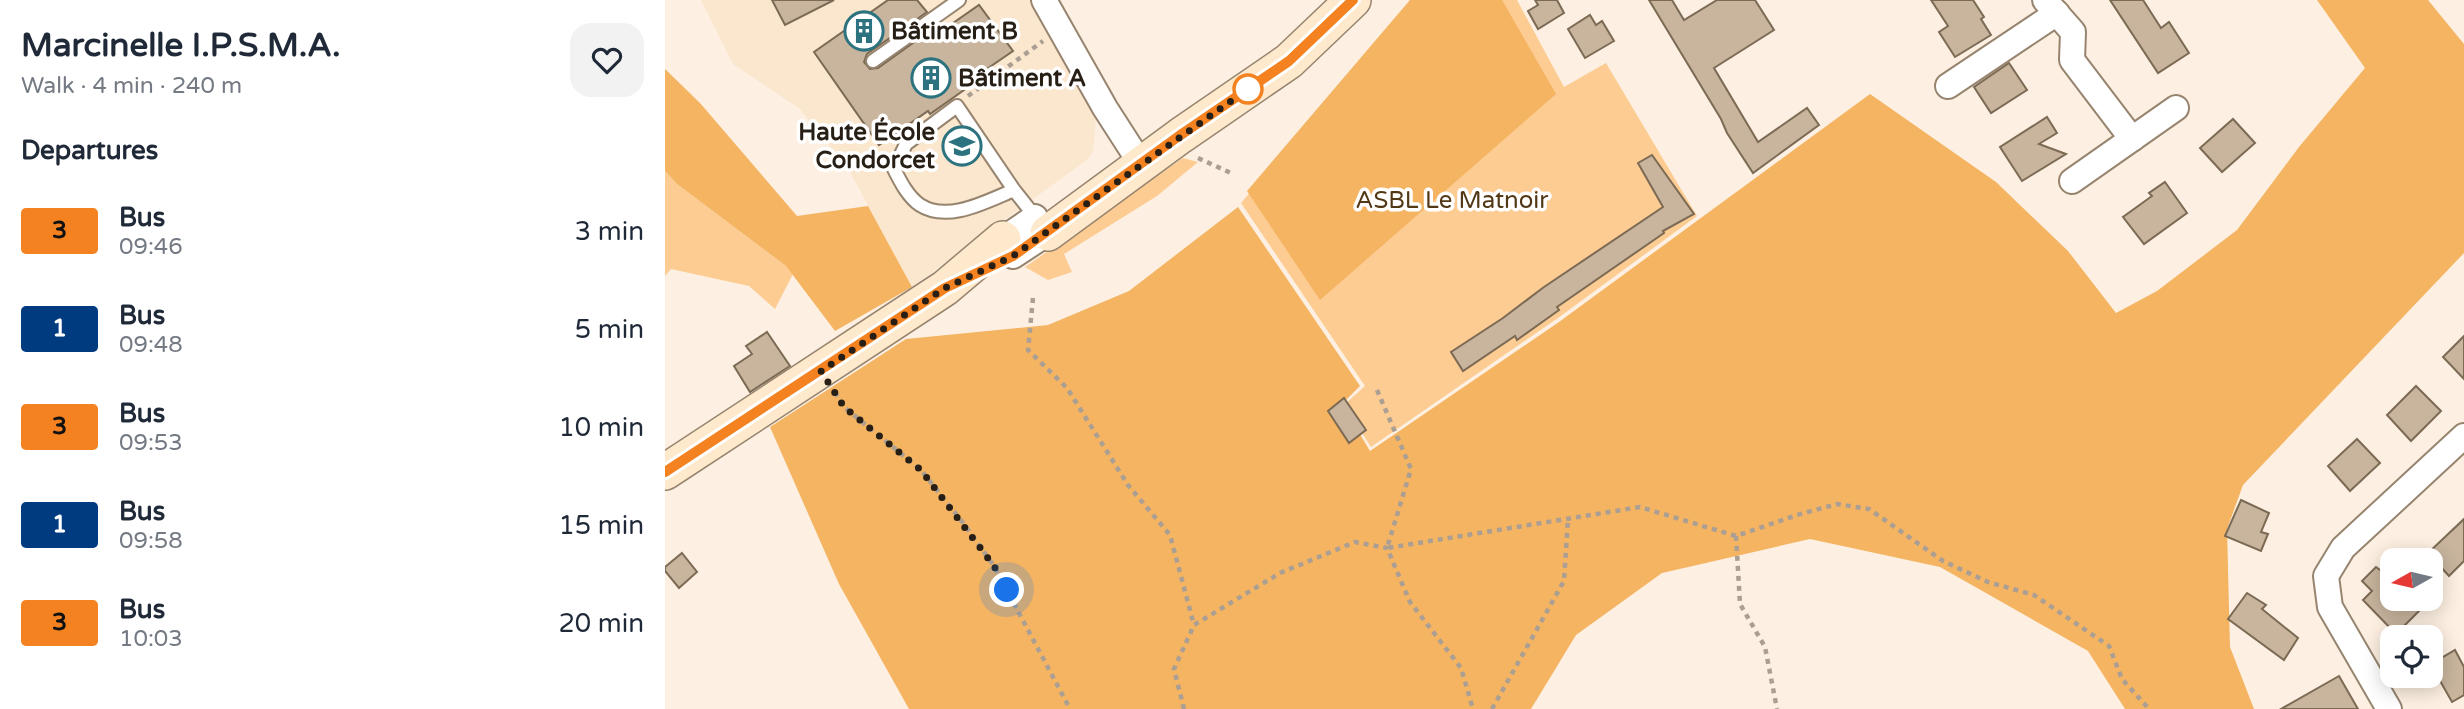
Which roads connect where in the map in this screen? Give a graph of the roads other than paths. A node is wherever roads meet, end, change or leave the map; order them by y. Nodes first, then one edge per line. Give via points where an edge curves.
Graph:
1 (959, 0) edge
2 (1044, 0) edge
3 (1352, 0) edge
4 (2051, 7) edge
5 (873, 61) dead end
6 (1948, 86) dead end
7 (2176, 108) dead end
8 (2132, 139) junction
9 (1136, 157) junction
10 (2072, 181) dead end
11 (1014, 190) junction
12 (1041, 225) junction
13 (1008, 248) joint
14 (2464, 436) edge
15 (665, 472) edge
16 (2389, 709) edge

1 - 5 lane
2 - 9 street
3 - 9 street via 1279,46
3 - 9 street via 1289,61 1179,136
4 - 6 street
4 - 8 street via 2073,32 2072,60
7 - 8 street
8 - 10 street
9 - 12 street
11 - 11 lane via 947,213 920,205 894,169 906,144 957,106
11 - 12 lane
12 - 13 street
13 - 15 street
14 - 16 street via 2343,548 2326,576 2330,607

